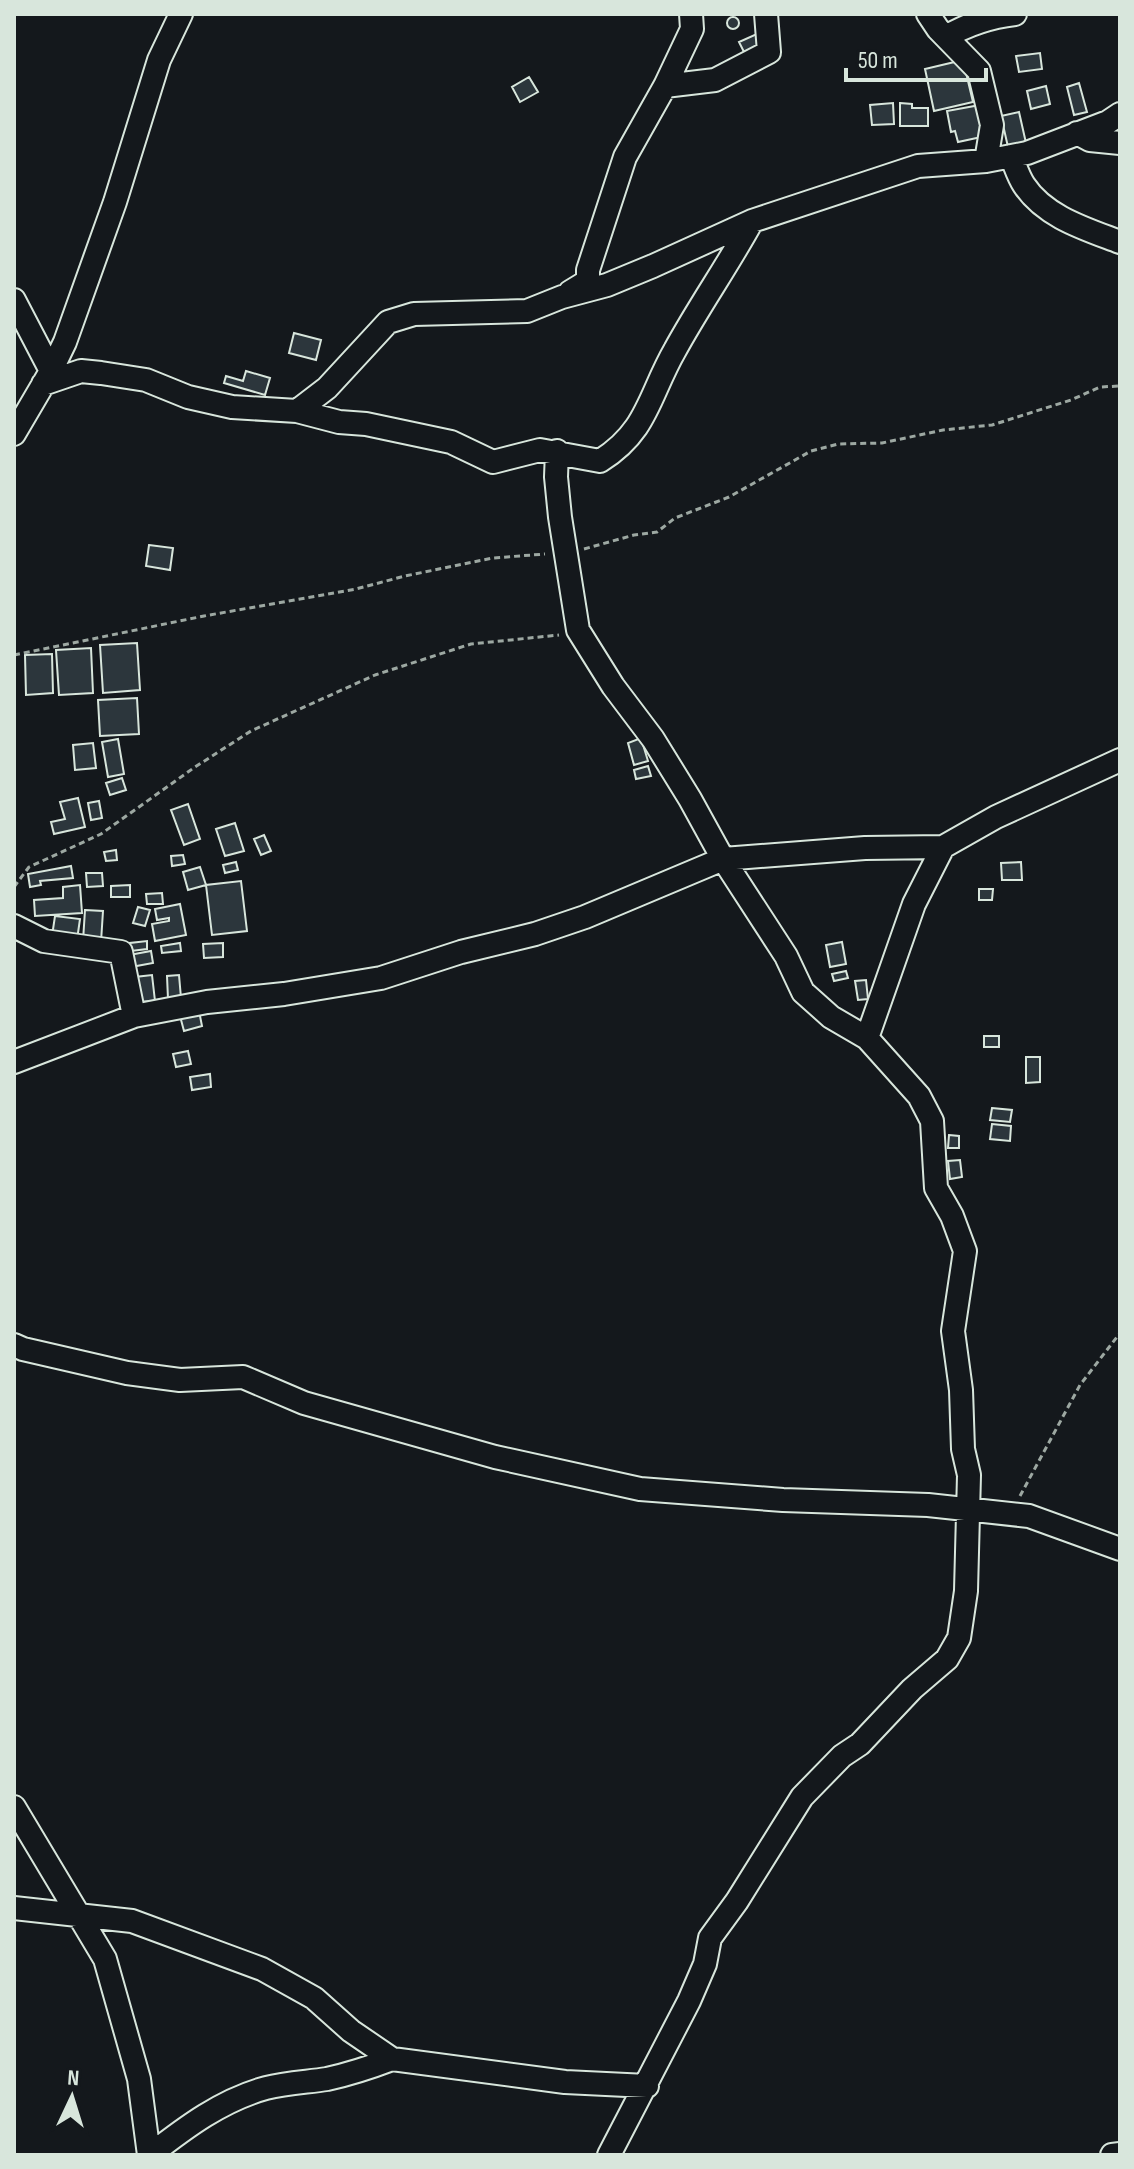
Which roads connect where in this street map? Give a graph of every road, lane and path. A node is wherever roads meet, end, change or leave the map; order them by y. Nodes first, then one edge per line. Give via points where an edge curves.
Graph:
1 (181, 14) edge
2 (691, 14) edge
3 (766, 14) edge
4 (928, 14) edge
5 (1015, 14) edge
6 (946, 37) junction
7 (665, 86) junction
8 (1120, 114) edge
9 (1077, 133) junction
10 (1120, 143) edge
11 (1011, 156) junction
12 (986, 161) junction
13 (752, 221) junction
14 (1120, 242) edge
15 (562, 297) junction
16 (14, 300) edge
17 (47, 378) junction
18 (297, 411) junction
19 (14, 434) edge
20 (557, 451) junction
21 (578, 630) junction
22 (1120, 760) edge
23 (943, 847) junction
24 (723, 859) junction
25 (14, 887) edge
26 (14, 926) edge
27 (134, 1016) junction
28 (867, 1038) junction
29 (14, 1062) edge
30 (1120, 1333) edge
31 (14, 1345) edge
32 (969, 1510) junction
33 (1011, 1515) junction
34 (1120, 1549) edge
35 (14, 1807) edge
36 (14, 1908) edge
37 (80, 1915) junction
38 (392, 2059) junction
39 (647, 2086) junction
40 (1120, 2154) edge
41 (150, 2155) edge
42 (609, 2155) edge
43 (1112, 2155) edge

1 - 17 street via 159,60 82,300
2 - 7 street via 692,29
3 - 7 street via 769,52 715,80
4 - 6 street
5 - 6 street via 993,16
6 - 12 street via 979,71 992,125
7 - 15 street via 625,157 588,281
8 - 9 street
9 - 10 street
9 - 11 street
11 - 12 street
11 - 14 street via 1023,184 1044,207
12 - 13 street via 918,166
13 - 15 street via 630,276
13 - 20 street via 673,352 634,434 600,461
15 - 18 street via 527,311 414,314 388,322 327,388
16 - 17 street
17 - 18 street via 101,373 146,380 232,407
17 - 19 street
18 - 20 street via 451,442 493,462 532,451
20 - 21 street via 560,517
21 - 24 street via 653,739
21 - 25 path via 471,644 375,675 251,731 101,834 29,867
22 - 23 street
23 - 24 street
23 - 28 street via 914,904
24 - 27 street via 585,917 381,978
24 - 28 street via 803,992
26 - 27 street via 44,941 121,952
27 - 29 street
28 - 32 street via 919,1096 932,1121 936,1188 965,1251 953,1331
30 - 33 path via 1080,1385
31 - 32 street via 127,1373 180,1380 243,1377 304,1403 480,1453 640,1489
32 - 33 street
32 - 39 street via 959,1638 947,1659 802,1797 710,1938 705,1964
33 - 34 street via 1029,1516
35 - 37 street
36 - 37 street
37 - 38 street via 132,1921 262,1969 314,1998
37 - 41 street via 105,1959 139,2079
38 - 39 street via 565,2082
38 - 41 street via 329,2078 268,2087 230,2101
39 - 42 street
40 - 43 street

